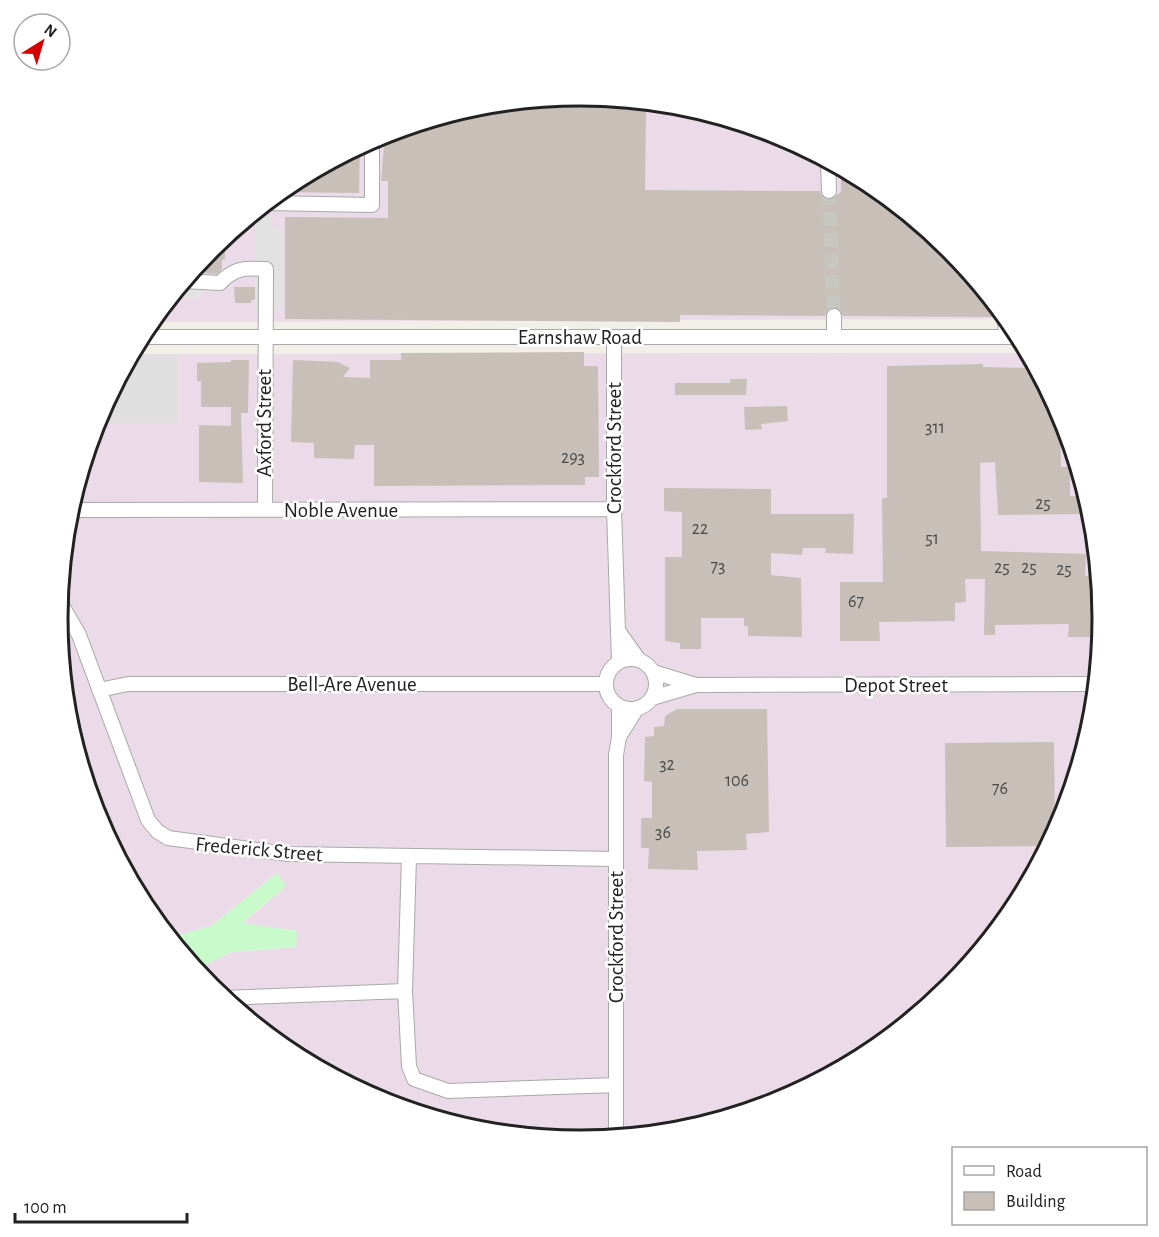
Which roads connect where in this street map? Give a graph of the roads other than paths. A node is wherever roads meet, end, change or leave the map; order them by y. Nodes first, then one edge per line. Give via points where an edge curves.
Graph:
1 (372, 150) edge
2 (828, 171) edge
3 (829, 191) tunnel mouth
4 (280, 203) edge
5 (195, 282) edge
6 (834, 316) tunnel mouth
7 (152, 337) edge
8 (264, 337) junction
9 (614, 337) junction
10 (834, 337) junction
11 (1007, 337) edge
12 (614, 509) junction
13 (79, 510) edge
14 (265, 510) junction
15 (68, 615) edge
16 (619, 632) junction
17 (639, 660) junction
18 (619, 662) junction
19 (653, 672) junction
20 (606, 684) junction
21 (1087, 684) edge
22 (696, 685) junction
23 (99, 690) junction
24 (652, 698) junction
25 (619, 706) junction
26 (637, 708) junction
27 (620, 737) junction
28 (408, 856) junction
29 (616, 859) junction
30 (405, 991) junction
31 (236, 997) edge
32 (616, 1085) junction
33 (616, 1129) edge

1 - 4 street via 372,205
2 - 3 street
5 - 8 street, Axford Street via 220,283 242,267 266,269
6 - 10 street
7 - 8 street, Earnshaw Road
8 - 9 street, Earnshaw Road
8 - 14 street, Axford Street
9 - 10 street, Earnshaw Road
9 - 12 street, Crockford Street
10 - 11 street, Earnshaw Road
12 - 14 street, Noble Avenue
12 - 16 street, Crockford Street
13 - 14 street, Noble Avenue
15 - 23 street, Frederick Street via 80,635
16 - 17 street, Crockford Street
16 - 18 street, Crockford Street
17 - 18 street
17 - 19 street
18 - 20 street via 609,671
19 - 22 street, Depot Street
19 - 24 street via 656,685
20 - 23 street, Bell-Are Avenue via 128,684
20 - 25 street via 610,697
21 - 22 street, Depot Street
22 - 24 street, Depot Street
23 - 28 street, Frederick Street via 144,810 162,835 186,842 288,854
24 - 26 street
25 - 26 street
25 - 27 street, Crockford Street
26 - 27 street, Crockford Street
27 - 29 street, Crockford Street via 616,755
28 - 29 street, Frederick Street
28 - 30 street
29 - 32 street, Crockford Street
30 - 31 street
30 - 32 street via 409,1066 414,1079 425,1085 448,1091
32 - 33 street, Crockford Street

